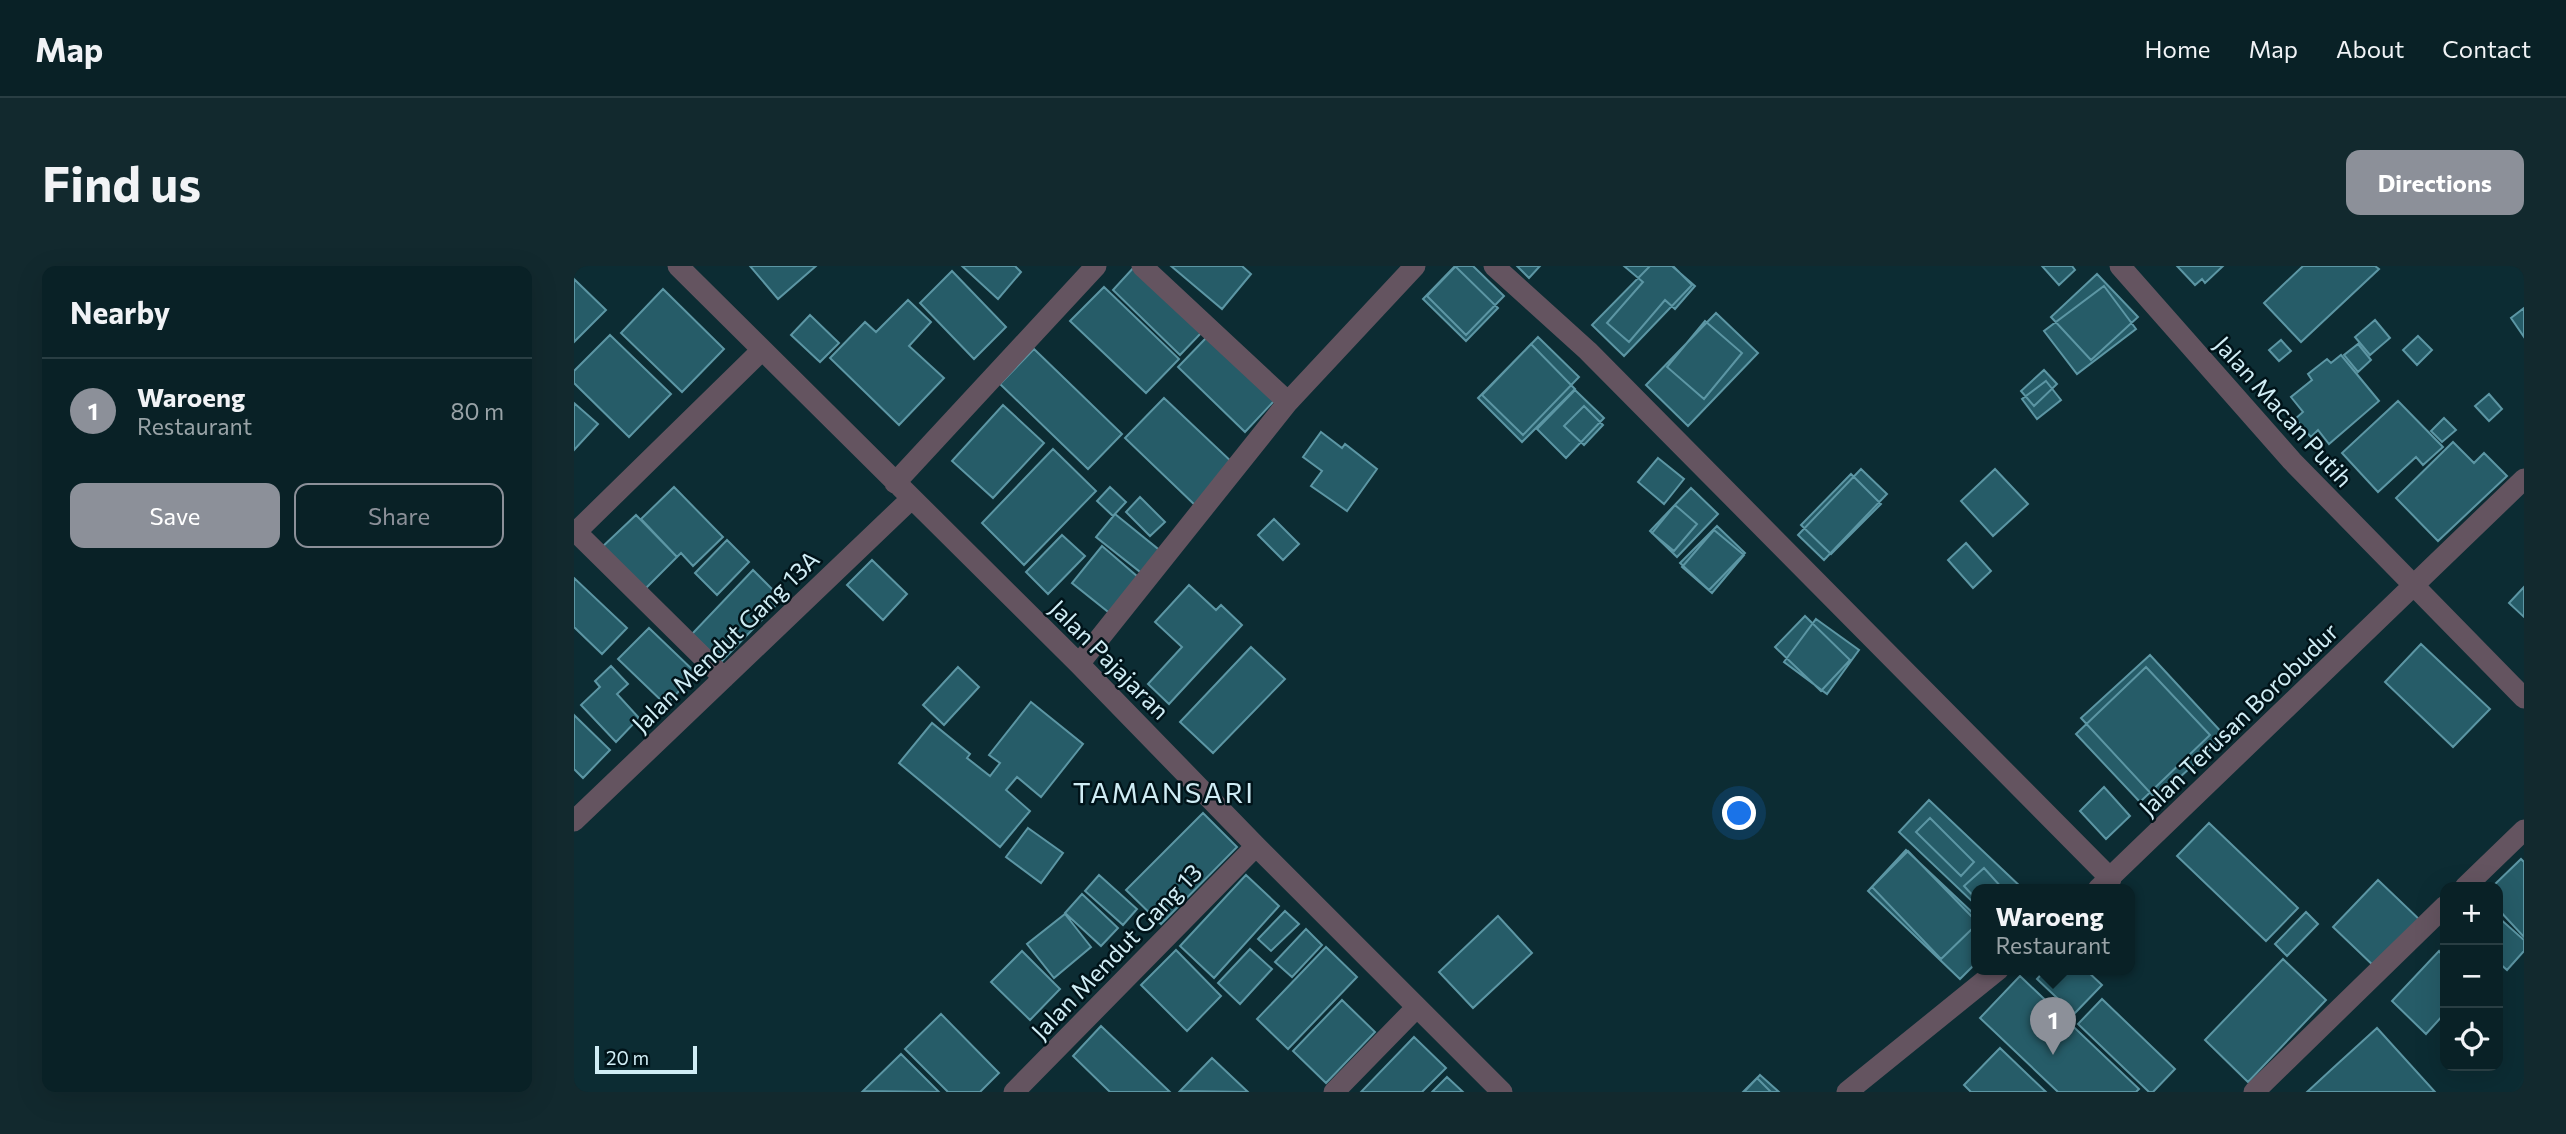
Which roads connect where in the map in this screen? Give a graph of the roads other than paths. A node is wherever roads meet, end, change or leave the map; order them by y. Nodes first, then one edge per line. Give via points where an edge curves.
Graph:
1 (678, 266) edge
2 (1096, 266) edge
3 (1142, 266) edge
4 (1415, 266) edge
5 (1494, 266) edge
6 (2120, 266) edge
7 (762, 350) junction
8 (1288, 402) junction
9 (2524, 480) edge
10 (895, 483) junction
11 (911, 499) junction
12 (575, 532) edge
13 (2414, 587) junction
14 (1079, 664) junction
15 (724, 678) junction
16 (2524, 698) edge
17 (574, 821) edge
18 (2524, 830) edge
19 (1256, 846) junction
20 (2470, 882) edge
21 (2105, 884) edge
22 (2440, 911) edge
23 (1992, 975) edge
24 (1416, 1008) junction
25 (1014, 1092) edge
26 (1334, 1092) edge
27 (1502, 1092) edge
28 (1847, 1092) edge
29 (2254, 1092) edge

1 - 7 street, Jalan Pajajaran
2 - 10 street
3 - 8 street
4 - 8 street
5 - 21 street via 1588,351
6 - 13 street, Jalan Macan Putih via 2292,461
7 - 10 street, Jalan Pajajaran
7 - 12 street
8 - 14 street
9 - 13 street, Jalan Terusan Borobudur
10 - 11 street, Jalan Pajajaran
11 - 14 street, Jalan Pajajaran
11 - 15 street, Jalan Mendut Gang 13A
12 - 15 street
13 - 16 street, Jalan Macan Putih
13 - 21 street, Jalan Terusan Borobudur
14 - 19 street, Jalan Pajajaran
15 - 17 street, Jalan Mendut Gang 13A
18 - 20 street
19 - 24 street, Jalan Pajajaran
19 - 25 street, Jalan Mendut Gang 13
22 - 29 street
23 - 28 street
24 - 26 street
24 - 27 street, Jalan Pajajaran

